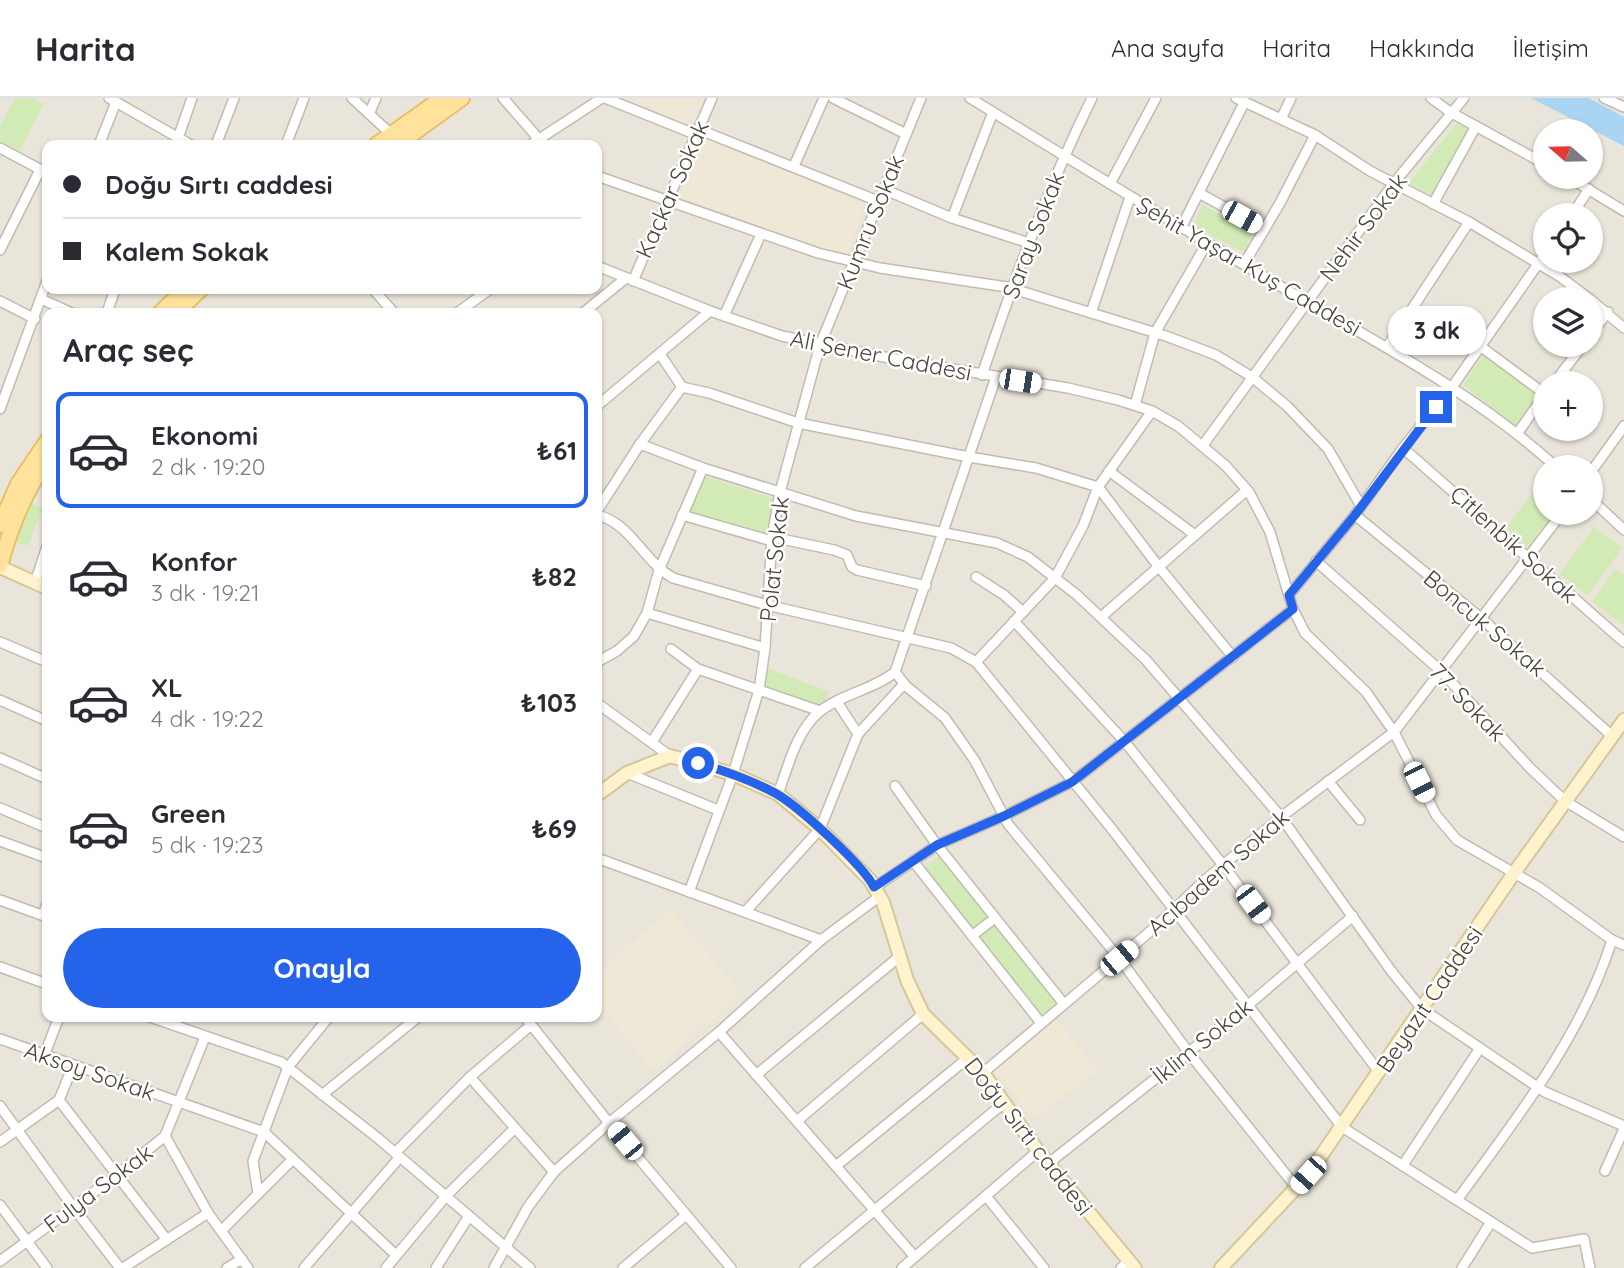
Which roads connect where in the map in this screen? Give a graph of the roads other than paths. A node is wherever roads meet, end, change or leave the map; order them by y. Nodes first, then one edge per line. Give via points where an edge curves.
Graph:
1 (192, 98) edge
2 (234, 98) edge
3 (304, 98) edge
4 (352, 98) edge
5 (376, 98) edge
6 (442, 98) edge
7 (462, 98) edge
8 (503, 98) edge
9 (604, 98) edge
10 (712, 98) edge
11 (824, 98) edge
12 (833, 98) edge
13 (921, 98) edge
14 (970, 98) edge
15 (1092, 98) edge
16 (1156, 98) edge
17 (1291, 98) edge
18 (1431, 98) edge
19 (1464, 98) edge
20 (1604, 98) edge
21 (113, 100) edge
22 (1240, 100) edge
23 (1624, 107) edge
24 (993, 112) junction
25 (1450, 113) junction
26 (369, 114) junction
27 (1281, 119) junction
28 (1476, 126) junction
29 (698, 132) junction
30 (906, 135) junction
31 (1315, 135) junction
32 (178, 138) junction
33 (394, 139) edge
34 (101, 140) edge
35 (182, 140) edge
36 (218, 140) edge
37 (288, 140) edge
38 (535, 140) edge
39 (541, 140) edge
40 (0, 148) edge
41 (1064, 156) junction
42 (1533, 157) edge
43 (794, 166) junction
44 (42, 170) edge
45 (42, 175) edge
46 (602, 178) edge
47 (1394, 183) junction
48 (1110, 184) junction
49 (883, 189) junction
50 (1590, 189) joint
51 (1199, 193) junction
52 (1130, 197) junction
53 (667, 200) junction
54 (878, 201) junction
55 (1580, 203) edge
56 (1433, 204) junction
57 (1624, 211) edge
58 (952, 218) junction
59 (1469, 222) junction
60 (1181, 228) junction
61 (1264, 229) junction
62 (761, 234) junction
63 (1029, 243) junction
64 (1207, 243) junction
65 (0, 250) edge
66 (1533, 260) edge
67 (853, 262) junction
68 (1244, 264) junction
69 (602, 268) edge
70 (1533, 272) edge
71 (1552, 273) edge
72 (629, 279) junction
73 (1572, 287) edge
74 (1011, 289) junction
75 (43, 294) edge
76 (180, 294) edge
77 (196, 294) edge
78 (377, 294) edge
79 (483, 294) edge
80 (41, 299) junction
81 (0, 302) edge
82 (1307, 302) junction
83 (61, 308) edge
84 (165, 308) edge
85 (181, 308) edge
86 (390, 308) edge
87 (464, 308) edge
88 (590, 308) edge
89 (1603, 309) edge
90 (710, 311) junction
91 (1608, 312) junction
92 (1091, 313) junction
93 (724, 316) junction
94 (1603, 318) edge
95 (35, 319) junction
96 (1624, 328) edge
97 (1155, 333) junction
98 (820, 345) junction
99 (1480, 345) junction
100 (1387, 347) junction
101 (660, 354) junction
102 (1574, 357) edge
103 (1563, 371) edge
104 (982, 375) junction
105 (996, 377) junction
106 (1252, 377) junction
107 (1533, 385) edge
108 (682, 387) junction
109 (1452, 387) junction
110 (602, 402) edge
111 (1135, 405) junction
112 (0, 409) edge
113 (1152, 411) junction
114 (1533, 411) edge
115 (798, 423) junction
116 (1624, 425) edge
117 (1517, 434) junction
118 (640, 444) junction
119 (1203, 445) junction
120 (42, 448) edge
121 (1403, 448) junction
122 (1542, 455) edge
123 (1603, 455) edge
124 (970, 457) junction
125 (703, 468) junction
126 (42, 471) edge
127 (1110, 471) junction
128 (1098, 487) junction
129 (1247, 489) junction
130 (780, 492) junction
131 (602, 505) edge
132 (1361, 506) junction
133 (1603, 510) edge
134 (602, 515) edge
135 (682, 515) junction
136 (1355, 515) junction
137 (0, 525) edge
138 (1553, 525) edge
139 (1624, 530) edge
140 (944, 533) junction
141 (1195, 535) junction
142 (772, 539) junction
143 (1529, 557) junction
144 (1316, 561) junction
145 (0, 567) edge
146 (1158, 567) junction
147 (659, 570) junction
148 (976, 577) dead end
149 (1055, 578) junction
150 (41, 586) edge
151 (926, 586) junction
152 (1289, 595) junction
153 (766, 605) junction
154 (1293, 609) junction
155 (1023, 612) junction
156 (647, 613) junction
157 (1101, 617) junction
158 (1482, 619) junction
159 (1014, 621) junction
160 (908, 638) junction
161 (0, 642) edge
162 (1624, 642) edge
163 (765, 648) junction
164 (671, 649) dead end
165 (1233, 657) junction
166 (602, 659) edge
167 (42, 660) edge
168 (976, 662) junction
169 (698, 669) junction
170 (895, 672) junction
171 (1442, 672) junction
172 (904, 684) junction
173 (759, 690) junction
174 (1180, 699) junction
175 (0, 700) edge
176 (837, 702) junction
177 (602, 707) edge
178 (820, 711) junction
179 (42, 718) edge
180 (1624, 720) edge
181 (1394, 732) junction
182 (858, 734) junction
183 (1612, 736) junction
184 (652, 742) junction
185 (1125, 742) junction
186 (670, 756) junction
187 (0, 758) edge
188 (627, 773) junction
189 (733, 774) junction
190 (42, 777) edge
191 (1328, 781) junction
192 (1072, 782) junction
193 (895, 786) dead end
194 (602, 790) edge
195 (778, 794) junction
196 (1565, 801) junction
197 (0, 808) edge
198 (718, 810) junction
199 (1004, 816) junction
200 (1281, 817) junction
201 (1360, 820) dead end
202 (42, 826) edge
203 (820, 829) junction
204 (1624, 837) edge
205 (0, 841) edge
206 (937, 845) junction
207 (42, 856) edge
208 (602, 862) edge
209 (913, 862) junction
210 (1223, 865) junction
211 (1514, 873) junction
212 (689, 892) junction
213 (877, 892) junction
214 (0, 901) edge
215 (1173, 910) junction
216 (745, 912) junction
217 (42, 915) edge
218 (1353, 916) junction
219 (995, 918) junction
220 (973, 935) junction
221 (821, 940) junction
222 (1612, 940) junction
223 (1624, 945) edge
224 (900, 956) junction
225 (1119, 958) junction
226 (1297, 963) junction
227 (0, 967) edge
228 (42, 982) edge
229 (1064, 1004) junction
230 (1247, 1006) junction
231 (1422, 1009) junction
232 (923, 1014) junction
233 (58, 1022) edge
234 (168, 1022) edge
235 (324, 1022) edge
236 (412, 1022) edge
237 (527, 1022) edge
238 (529, 1022) edge
239 (1041, 1023) junction
240 (719, 1032) junction
241 (205, 1037) junction
242 (0, 1040) edge
243 (1480, 1048) junction
244 (1189, 1053) junction
245 (44, 1056) junction
246 (969, 1058) junction
247 (73, 1066) junction
248 (288, 1068) junction
249 (1379, 1072) junction
250 (983, 1073) junction
251 (756, 1074) junction
252 (470, 1077) junction
253 (1539, 1088) junction
254 (322, 1094) junction
255 (60, 1100) junction
256 (179, 1102) junction
257 (1004, 1102) junction
258 (0, 1105) edge
259 (797, 1121) junction
260 (609, 1122) junction
261 (1342, 1127) junction
262 (515, 1128) junction
263 (1624, 1128) edge
264 (17, 1129) junction
265 (264, 1132) junction
266 (165, 1136) junction
267 (0, 1142) edge
268 (1038, 1151) junction
269 (397, 1155) junction
270 (293, 1159) junction
271 (1049, 1163) junction
272 (1403, 1165) junction
273 (836, 1166) junction
274 (1605, 1171) dead end
275 (554, 1172) junction
276 (117, 1175) junction
277 (1296, 1187) junction
278 (258, 1194) junction
279 (446, 1196) junction
280 (986, 1196) junction
281 (1457, 1200) junction
282 (0, 1205) edge
283 (73, 1208) junction
284 (874, 1211) junction
285 (208, 1213) junction
286 (352, 1214) junction
287 (686, 1215) junction
288 (469, 1216) junction
289 (1491, 1222) junction
290 (222, 1230) junction
291 (167, 1240) junction
292 (28, 1241) junction
293 (505, 1247) junction
294 (396, 1255) junction
295 (915, 1257) junction
296 (242, 1259) junction
297 (0, 1261) edge
298 (1128, 1266) edge
299 (47, 1268) edge
300 (122, 1268) edge
301 (227, 1268) edge
302 (248, 1268) edge
303 (304, 1268) edge
304 (386, 1268) edge
305 (436, 1268) edge
306 (494, 1268) edge
307 (530, 1268) edge
308 (623, 1268) edge
309 (731, 1268) edge
310 (805, 1268) edge
311 (902, 1268) edge
312 (1044, 1268) edge
313 (1221, 1268) edge
314 (1462, 1268) edge
315 (1590, 1268) edge

1 - 32 street
2 - 36 street
3 - 37 street
4 - 26 street
5 - 26 street
6 - 33 main road
7 - 33 main road
8 - 38 street
9 - 29 street
9 - 39 street
10 - 29 street, Kaçkar Sokak
11 - 43 street
12 - 30 street
13 - 30 street, Kumru Sokak
14 - 24 street, Şehit Yaşar Kuş Caddesi
15 - 41 street, Saray Sokak
16 - 48 street
17 - 27 street
18 - 25 street
19 - 25 street, Nehir Sokak
20 - 23 street
21 - 32 street
21 - 34 street
22 - 27 street
22 - 51 street
24 - 41 street, Şehit Yaşar Kuş Caddesi
24 - 58 street
25 - 28 street
25 - 47 street, Nehir Sokak
26 - 33 street
27 - 31 street
28 - 42 street
28 - 56 street
29 - 43 street
29 - 53 street, Kaçkar Sokak
30 - 49 street, Kumru Sokak
31 - 47 street
31 - 61 street
32 - 35 street
40 - 44 street
41 - 48 street, Şehit Yaşar Kuş Caddesi
41 - 63 street, Saray Sokak
43 - 54 street
45 - 65 street
46 - 53 street
47 - 56 street
47 - 82 street, Nehir Sokak
48 - 52 street, Şehit Yaşar Kuş Caddesi
49 - 54 street, Kumru Sokak
49 - 58 street
50 - 55 street
50 - 57 street
51 - 60 street
51 - 61 street
52 - 60 street, Şehit Yaşar Kuş Caddesi
52 - 92 street
53 - 62 street
53 - 72 street, Kaçkar Sokak
54 - 67 street, Kumru Sokak
56 - 59 street
58 - 63 street
59 - 66 street
59 - 100 street
60 - 64 street, Şehit Yaşar Kuş Caddesi
61 - 68 street
62 - 67 street
62 - 93 street
63 - 74 street, Saray Sokak
64 - 68 street, Şehit Yaşar Kuş Caddesi
64 - 97 street
67 - 74 street
67 - 98 street, Kumru Sokak
68 - 82 street, Şehit Yaşar Kuş Caddesi
69 - 72 street, Ali Şener Caddesi
70 - 99 street
71 - 73 street
72 - 88 street
72 - 90 street, Ali Şener Caddesi
74 - 92 street
74 - 104 street, Saray Sokak
75 - 80 street
76 - 84 main road
77 - 85 main road
78 - 86 street
79 - 87 street
80 - 83 street
80 - 95 street
81 - 95 street
82 - 100 street, Şehit Yaşar Kuş Caddesi
82 - 106 street, Nehir Sokak
89 - 91 street
90 - 93 street, Ali Şener Caddesi
90 - 101 street
91 - 94 street
91 - 96 street
92 - 97 street
93 - 98 street, Ali Şener Caddesi
95 - 112 street
97 - 106 street via 1216,355
97 - 111 street
98 - 104 street, Ali Şener Caddesi
98 - 115 street, Polat Sokak
99 - 107 street
99 - 109 street
100 - 109 street, Şehit Yaşar Kuş Caddesi
101 - 108 street
101 - 110 street
102 - 103 street
104 - 105 street, Ali Şener Caddesi
105 - 111 street, Ali Şener Caddesi
105 - 124 street
106 - 119 street, Nehir Sokak
106 - 132 street via 1328,449
108 - 115 street
108 - 118 street
109 - 117 street, Şehit Yaşar Kuş Caddesi
109 - 121 street
111 - 113 street, Ali Şener Caddesi
113 - 119 street, Ali Şener Caddesi
113 - 127 street
114 - 117 street
115 - 124 street
115 - 130 street, Polat Sokak
116 - 123 street
117 - 122 street, Şehit Yaşar Kuş Caddesi
118 - 125 street
118 - 131 street
119 - 129 street, Ali Şener Caddesi
120 - 137 main road via 18,484
121 - 132 street
121 - 143 street, Çitlenbik Sokak
124 - 128 street via 1036,468
124 - 140 street
125 - 130 street
125 - 135 street
126 - 145 main road via 28,489
127 - 128 street
127 - 141 street
128 - 146 street
128 - 149 street
129 - 141 street
129 - 152 street, Ali Şener Caddesi via 1270,532
130 - 140 street via 856,516
130 - 142 street, Polat Sokak
132 - 136 street
133 - 139 street
134 - 147 street via 621,525
135 - 142 street
135 - 147 street
136 - 144 street
136 - 158 street, Boncuk Sokak
138 - 143 street, Acıbadem Sokak
140 - 149 street via 1010,547
140 - 151 street
141 - 146 street
142 - 151 street via 834,550 847,555 856,570
142 - 153 street, Polat Sokak
143 - 158 street, Acıbadem Sokak
143 - 162 street, Çitlenbik Sokak
144 - 152 street
144 - 171 street, 77. Sokak
145 - 150 street
146 - 157 street
146 - 165 street
147 - 153 street
147 - 156 street
148 - 155 street
149 - 155 street
149 - 157 street
151 - 160 street
152 - 154 street, Ali Şener Caddesi
153 - 160 street
153 - 163 street, Polat Sokak
154 - 165 street
154 - 181 street, Ali Şener Caddesi via 1305,633 1366,692
155 - 159 street
156 - 163 street
156 - 166 street via 634,636
157 - 174 street
158 - 171 street, Acıbadem Sokak
158 - 183 street, Boncuk Sokak
159 - 168 street
159 - 185 street
160 - 168 street via 951,648
160 - 170 street
161 - 167 street
163 - 173 street, Polat Sokak
164 - 169 street
165 - 174 street
168 - 192 street
169 - 173 street
169 - 184 street
170 - 172 street
170 - 176 street
171 - 181 street, Acıbadem Sokak
171 - 196 street, 77. Sokak
172 - 182 street
172 - 199 street via 945,718 975,761
173 - 178 street
173 - 189 street, Polat Sokak
174 - 185 street
174 - 200 street
175 - 179 street
176 - 178 street
176 - 182 street
177 - 184 street
178 - 195 street via 806,726
180 - 183 street, Beyazıt Caddesi
181 - 191 street, Acıbadem Sokak
181 - 211 street, Ali Şener Caddesi via 1436,815 1457,840
182 - 203 street
183 - 196 street, Beyazıt Caddesi
184 - 186 street
185 - 192 street
185 - 210 street
186 - 188 street
186 - 189 street, Doğu Sırtı caddesi
187 - 190 street
188 - 194 street
188 - 198 street
189 - 195 street, Doğu Sırtı caddesi
189 - 198 street, Polat Sokak
191 - 200 street, Acıbadem Sokak
191 - 201 street
192 - 199 street
192 - 215 street
193 - 206 street
195 - 203 street, Doğu Sırtı caddesi
196 - 204 street, 77. Sokak
196 - 211 street, Beyazıt Caddesi
197 - 202 street
198 - 212 street, Polat Sokak
199 - 206 street
199 - 225 street
200 - 210 street, Acıbadem Sokak
200 - 218 street
203 - 213 street, Doğu Sırtı caddesi via 855,862
203 - 216 street
205 - 207 street
206 - 209 street
206 - 219 street
208 - 212 street
209 - 213 street
209 - 220 street
210 - 215 street, Acıbadem Sokak
210 - 226 street
211 - 222 street, Ali Şener Caddesi
211 - 231 street, Beyazıt Caddesi
212 - 216 street
213 - 221 street
213 - 224 street, Doğu Sırtı caddesi
214 - 217 street
215 - 225 street, Acıbadem Sokak
215 - 230 street
216 - 221 street
218 - 226 street, İklim Sokak
218 - 231 street
219 - 220 street
219 - 229 street
220 - 239 street
221 - 240 street
222 - 223 street, Ali Şener Caddesi
222 - 253 street via 1598,981
224 - 232 street, Doğu Sırtı caddesi
224 - 251 street
225 - 229 street, Acıbadem Sokak
225 - 244 street
226 - 230 street, İklim Sokak
226 - 249 street
227 - 228 street
229 - 239 street, Acıbadem Sokak
230 - 244 street, İklim Sokak
230 - 261 street
231 - 243 street
231 - 249 street, Beyazıt Caddesi
232 - 246 street, Doğu Sırtı caddesi
232 - 259 street
233 - 245 street
234 - 241 street
235 - 248 street
236 - 254 street
237 - 252 street
238 - 260 street
239 - 250 street, Acıbadem Sokak
240 - 251 street
240 - 260 street
241 - 248 street
241 - 256 street, Fulya Sokak
242 - 245 street, Aksoy Sokak
243 - 253 street
243 - 272 street
244 - 271 street, İklim Sokak
244 - 277 street
245 - 247 street, Aksoy Sokak
246 - 250 street, Doğu Sırtı caddesi
246 - 273 street
247 - 255 street
247 - 256 street, Aksoy Sokak
248 - 254 street
248 - 265 street
249 - 261 street, Beyazıt Caddesi
250 - 257 street, Doğu Sırtı caddesi
251 - 259 street
252 - 262 street
252 - 269 street
253 - 263 street
253 - 281 street
254 - 269 street
255 - 264 street
255 - 276 street
256 - 265 street, Aksoy Sokak
256 - 266 street, Fulya Sokak
257 - 268 street, Doğu Sırtı caddesi
257 - 284 street
258 - 264 street
259 - 273 street
260 - 275 street
260 - 287 street
261 - 272 street
261 - 277 street, Beyazıt Caddesi
262 - 275 street
262 - 279 street
263 - 274 street
264 - 267 street
264 - 283 street
265 - 270 street
265 - 278 street via 253,1161
266 - 276 street, Fulya Sokak
266 - 285 street
268 - 271 street, Doğu Sırtı caddesi
268 - 280 street
269 - 279 street
269 - 286 street
270 - 278 street
270 - 286 street
271 - 298 street, Doğu Sırtı caddesi
272 - 281 street
273 - 284 street
275 - 293 street
276 - 283 street, Fulya Sokak
276 - 291 street
277 - 313 street, Beyazıt Caddesi
278 - 290 street
279 - 288 street
279 - 294 street
280 - 295 street
280 - 312 street
281 - 289 street
282 - 292 street
283 - 292 street, Fulya Sokak
283 - 300 street
284 - 295 street
284 - 310 street
285 - 290 street
285 - 291 street
286 - 294 street
286 - 303 street
287 - 308 street
287 - 309 street
288 - 293 street
288 - 305 street
289 - 314 street
289 - 315 street via 1532,1248 1584,1239
290 - 296 street
291 - 300 street
292 - 297 street, Fulya Sokak
292 - 299 street
293 - 306 street
293 - 307 street
294 - 304 street
295 - 311 street
296 - 301 street
296 - 302 street

